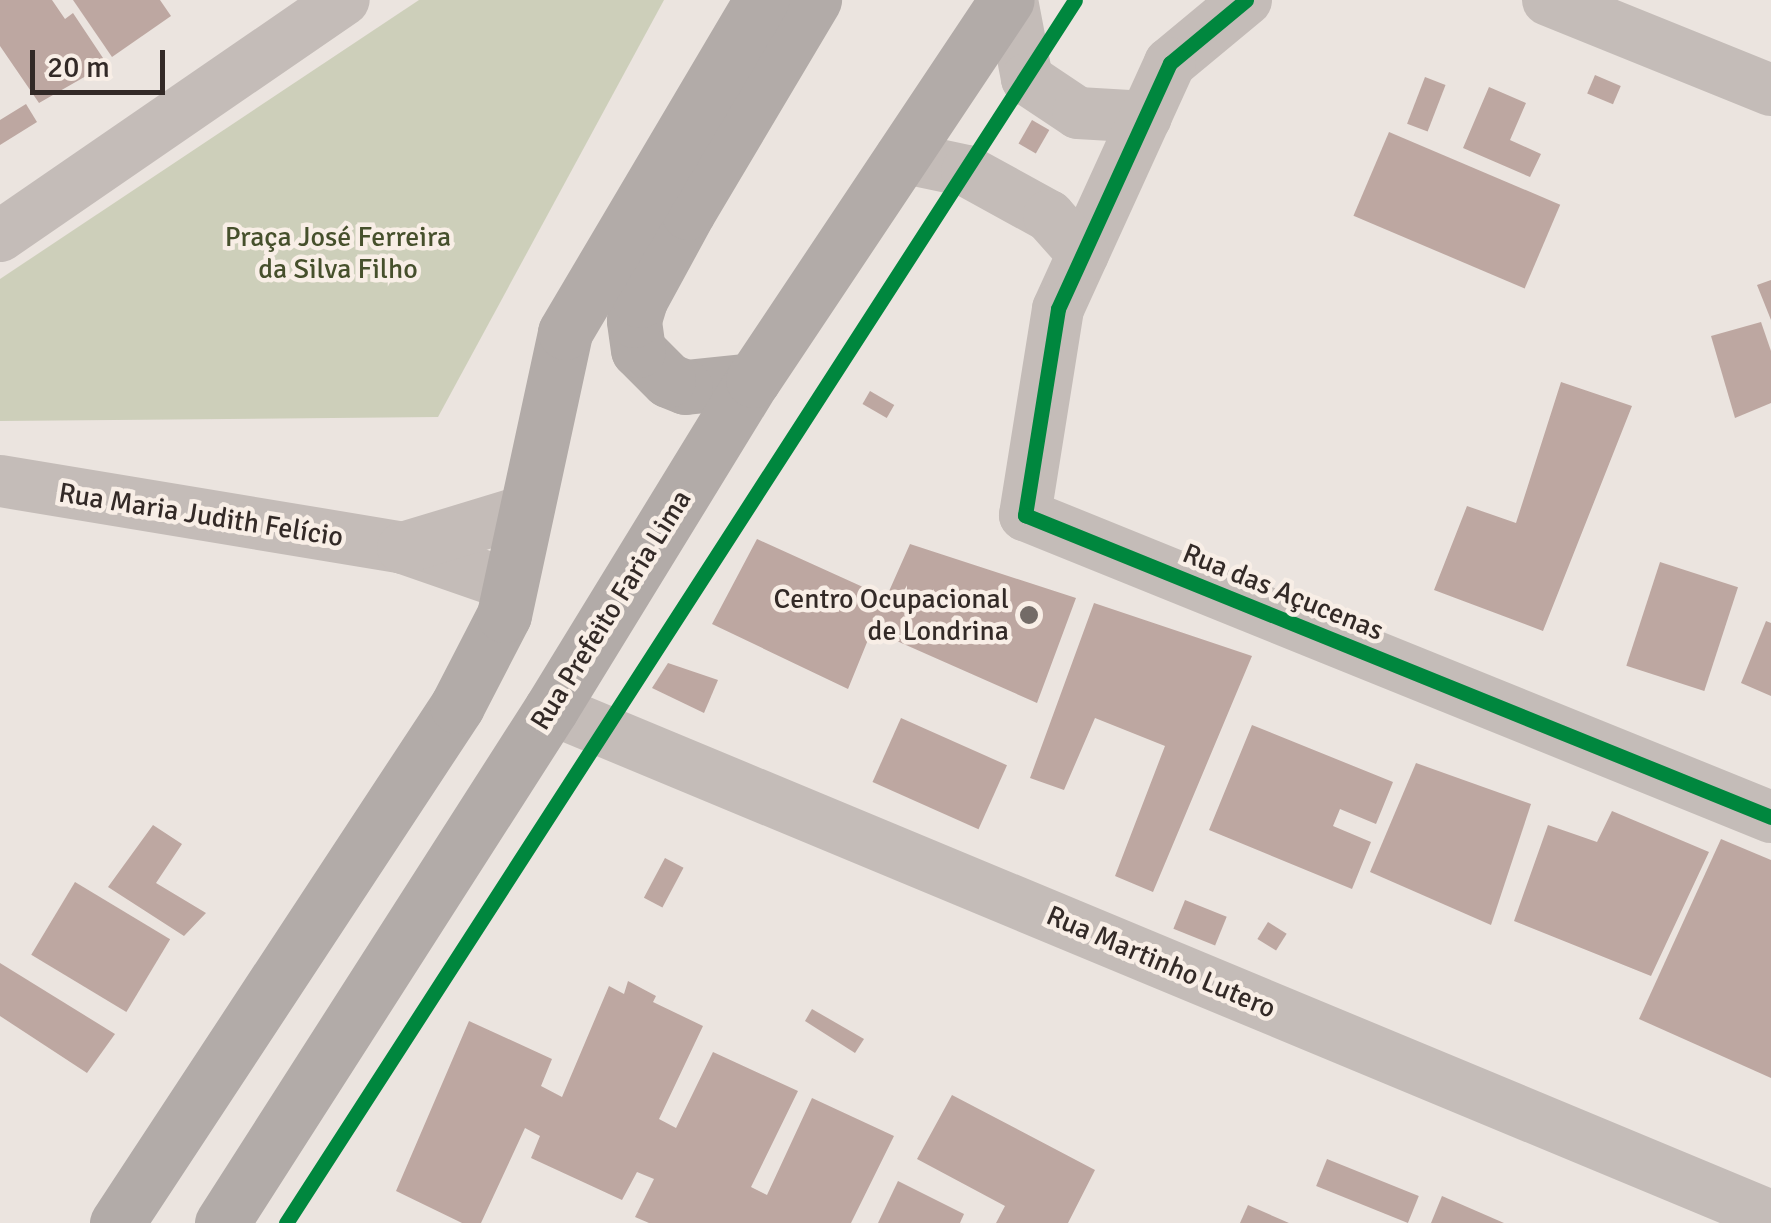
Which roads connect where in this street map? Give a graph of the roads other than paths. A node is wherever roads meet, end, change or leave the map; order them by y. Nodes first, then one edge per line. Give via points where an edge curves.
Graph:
1 (344, 0) edge
2 (761, 0) edge
3 (814, 0) edge
4 (1009, 0) edge
5 (1246, 0) edge
6 (1548, 0) edge
7 (1771, 90) edge
8 (1146, 116) junction
9 (901, 157) junction
10 (0, 236) edge
11 (1083, 254) junction
12 (753, 380) junction
13 (0, 482) edge
14 (528, 510) junction
15 (403, 548) junction
16 (512, 586) junction
17 (551, 709) junction
18 (1771, 817) edge
19 (1771, 1216) edge
20 (117, 1223) edge
21 (222, 1223) edge

1 - 10 street
2 - 14 main road via 565,332
3 - 12 main road via 688,212 634,320 638,350 668,380 684,387
4 - 8 street via 1027,79 1078,113
4 - 9 main road, Rua Prefeito Faria Lima
5 - 8 street via 1170,63
6 - 7 street
8 - 11 street
9 - 11 street via 967,171 1049,216
9 - 12 main road, Rua Prefeito Faria Lima
11 - 18 street, Rua das Açucenas via 1058,309 1025,514
12 - 17 main road, Rua Prefeito Faria Lima
13 - 15 street, Rua Maria Judith Felício
14 - 15 street, Rua Maria Judith Felício
14 - 16 main road
15 - 16 street, Rua Maria Judith Felício
16 - 20 main road via 458,706
17 - 19 street, Rua Martinho Lutero
17 - 21 main road, Rua Prefeito Faria Lima

